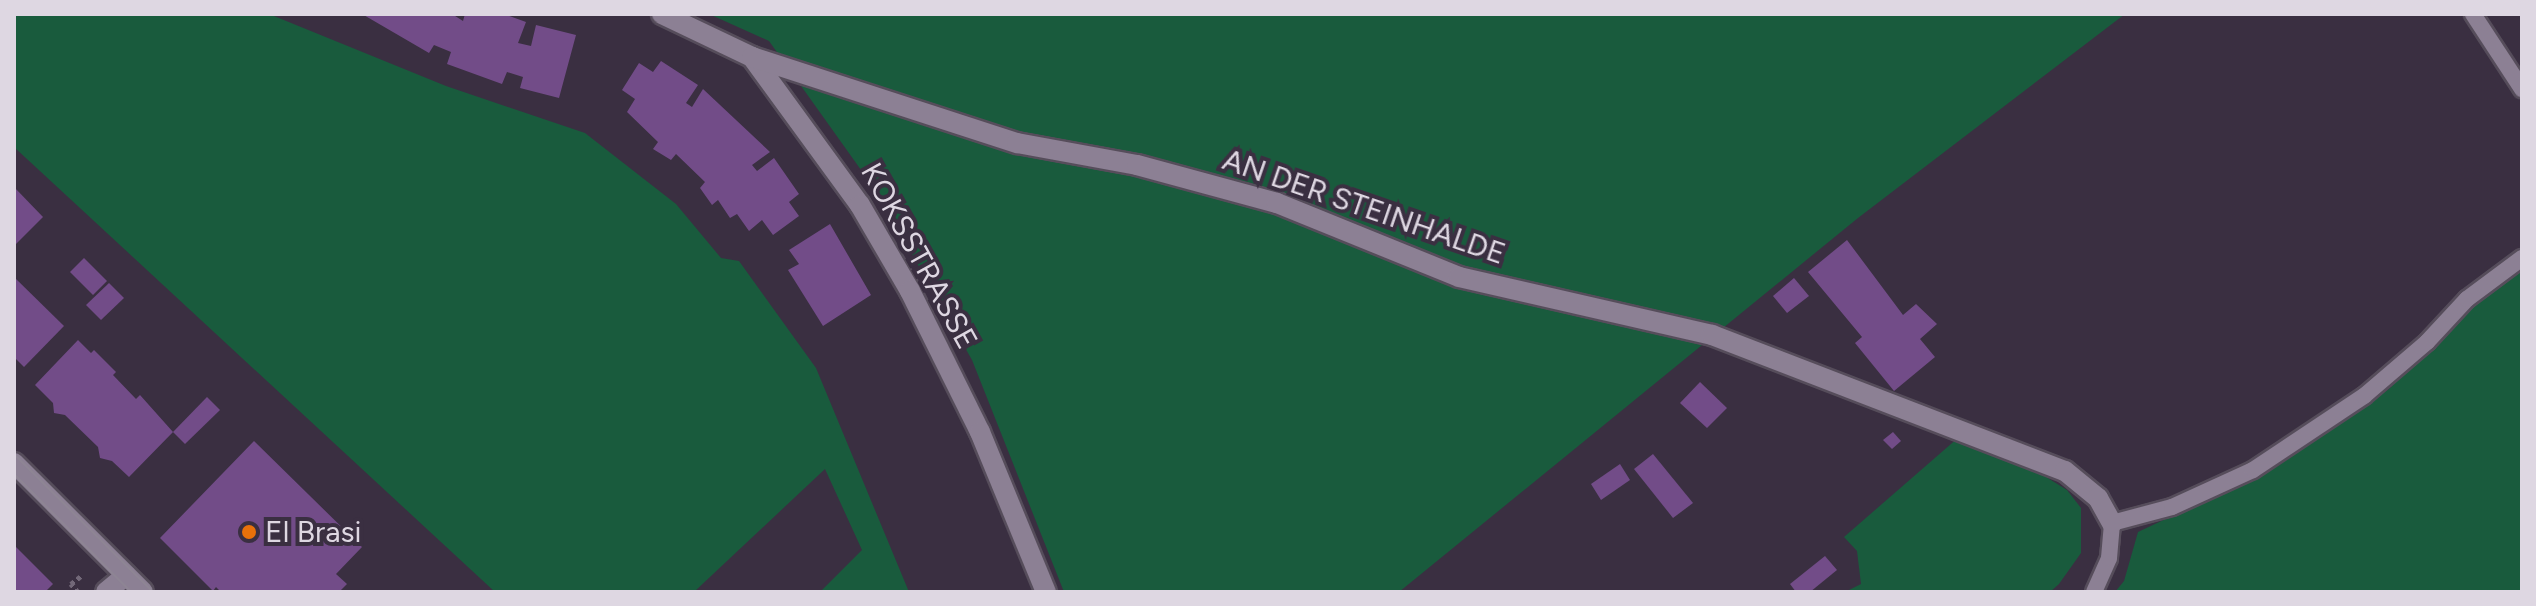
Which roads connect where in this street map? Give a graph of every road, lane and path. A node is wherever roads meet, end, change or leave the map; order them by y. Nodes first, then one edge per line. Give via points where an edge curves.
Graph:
1 (662, 14) edge
2 (2473, 14) edge
3 (752, 57) junction
4 (2522, 89) edge
5 (2522, 258) edge
6 (14, 463) edge
7 (2112, 523) junction
8 (126, 575) junction
9 (71, 584) dead end
10 (78, 592) edge
11 (106, 592) edge
12 (143, 592) edge
13 (1046, 592) edge
14 (2094, 592) edge

1 - 3 street, KOKSSTRASSE
2 - 4 lane
3 - 7 street, AN DER STEINHALDE via 988,135 1137,165 1277,203 1459,277 1712,335 2065,471 2098,498
3 - 13 street, KOKSSTRASSE via 825,153 910,291 1020,522
5 - 7 lane via 2467,299 2364,396 2253,470 2172,507
6 - 8 street
7 - 14 lane via 2109,558
8 - 11 street
8 - 12 street
9 - 10 path

